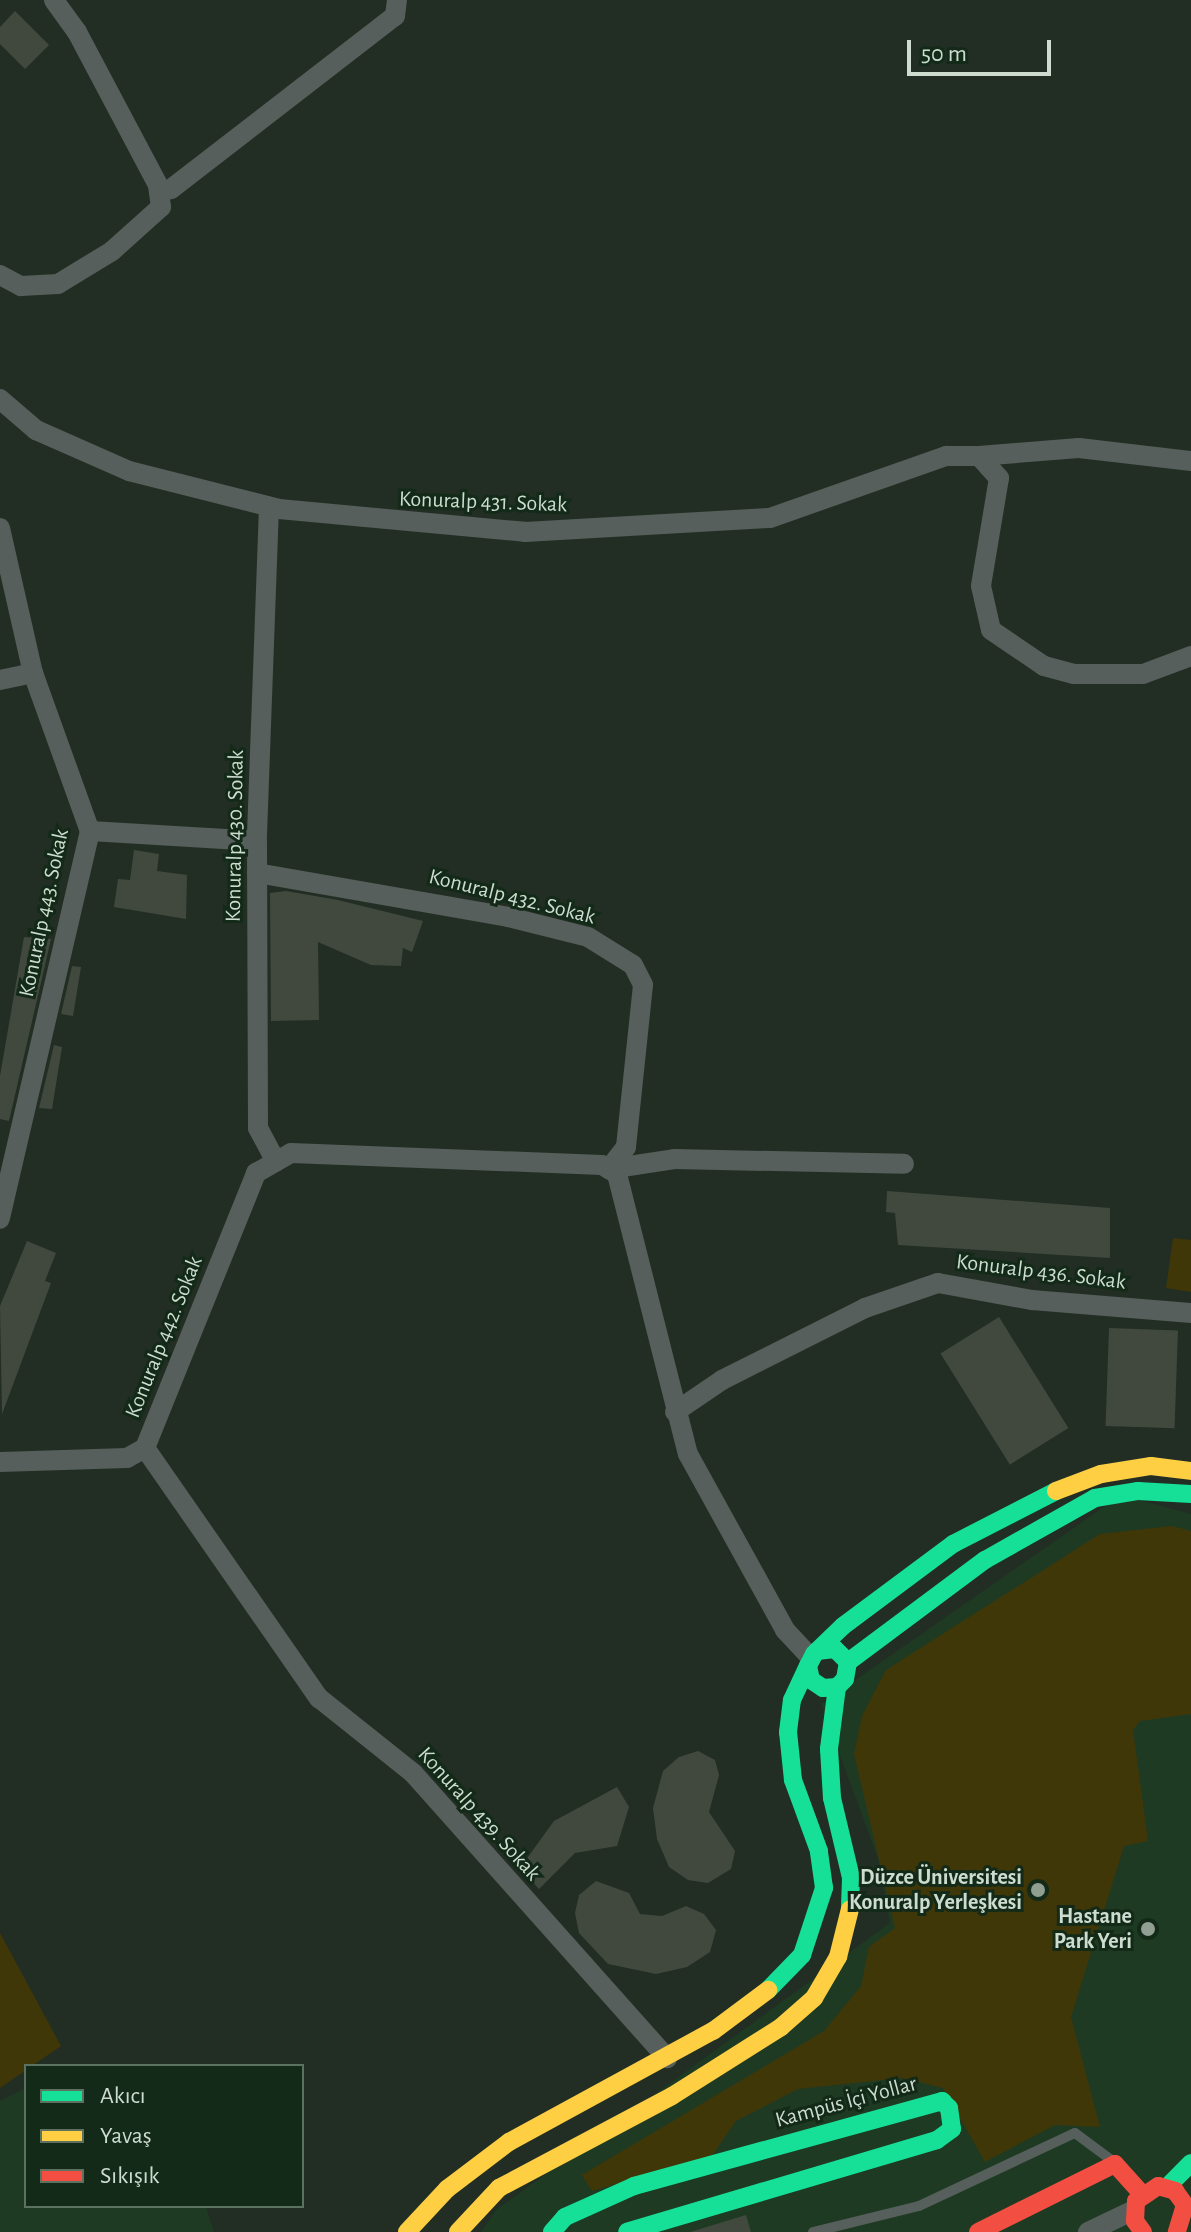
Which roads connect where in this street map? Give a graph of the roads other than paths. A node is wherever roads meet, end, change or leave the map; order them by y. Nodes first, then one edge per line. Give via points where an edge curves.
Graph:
1 (54, 0) edge
2 (397, 0) edge
3 (159, 192) junction
4 (0, 275) edge
5 (0, 399) edge
6 (979, 456) junction
7 (1191, 461) edge
8 (269, 507) junction
9 (0, 528) edge
10 (1191, 656) edge
11 (33, 673) junction
12 (0, 680) edge
13 (90, 831) junction
14 (257, 841) junction
15 (257, 873) junction
16 (8, 1152) edge
17 (276, 1162) junction
18 (904, 1164) dead end
19 (609, 1169) junction
20 (0, 1219) edge
21 (1191, 1313) edge
22 (675, 1412) junction
23 (145, 1448) junction
24 (0, 1462) edge
25 (1191, 1471) edge
26 (1191, 1494) edge
27 (812, 1658) junction
28 (848, 1662) junction
29 (837, 1687) junction
30 (667, 2058) junction
31 (1191, 2163) edge
32 (1115, 2164) junction
33 (1167, 2187) junction
34 (1138, 2202) junction
35 (1183, 2223) edge
36 (407, 2232) edge
37 (458, 2232) edge
38 (552, 2232) edge
39 (627, 2232) edge
40 (813, 2232) edge
41 (978, 2232) edge
42 (1088, 2232) edge
43 (1143, 2232) edge

1 - 3 street via 77,32
2 - 3 street via 395,16 171,189
3 - 4 street via 161,207 112,251 58,284 21,286
5 - 8 street, Konuralp 431. Sokak via 36,430 129,471
6 - 7 street, Konuralp 431. Sokak via 1079,448
6 - 8 street, Konuralp 431. Sokak via 946,456 770,518 525,532 349,519
6 - 10 street via 999,478 981,586 991,630 1044,666 1074,674 1143,674
8 - 14 street, Konuralp 430. Sokak
9 - 11 street, Konuralp 443. Sokak
11 - 12 street
11 - 13 street, Konuralp 443. Sokak
13 - 14 street
13 - 16 street, Konuralp 443. Sokak
14 - 15 street, Konuralp 430. Sokak
15 - 17 street, Konuralp 430. Sokak via 258,1128
15 - 19 street, Konuralp 432. Sokak via 406,895 521,920 588,937 633,965 643,985 626,1147
16 - 20 street, Konuralp 443. Sokak
17 - 19 street via 291,1153
17 - 23 street, Konuralp 442. Sokak via 256,1173
18 - 19 street via 674,1159
19 - 22 street via 617,1174
21 - 22 street, Konuralp 436. Sokak via 1032,1300 938,1283 865,1308 722,1380
22 - 27 street via 688,1454 785,1630
23 - 24 street, Konuralp 442. Sokak via 127,1458
23 - 30 street, Konuralp 439. Sokak via 319,1698 413,1773
25 - 27 main road via 1151,1466 1101,1474 1023,1504 953,1544 843,1626
26 - 28 main road via 1138,1491 1095,1498 985,1560
27 - 28 main road via 835,1649
27 - 29 main road via 816,1685
27 - 30 main road via 792,1700 788,1732 793,1780 821,1863 824,1888 817,1920 802,1955 755,2003
28 - 29 main road via 845,1679
29 - 37 main road via 829,1749 832,1798 851,1878 850,1920 838,1957 814,1998 781,2027 672,2096 499,2188
30 - 36 main road via 509,2142 447,2189
31 - 33 main road
32 - 34 main road
32 - 40 lane via 1075,2133 919,2206
32 - 41 main road
33 - 34 main road
33 - 35 main road via 1181,2197
34 - 42 street
34 - 43 main road
38 - 39 main road, Kampüs İçi Yollar via 565,2217 634,2186 942,2101 949,2108 952,2129 937,2140

